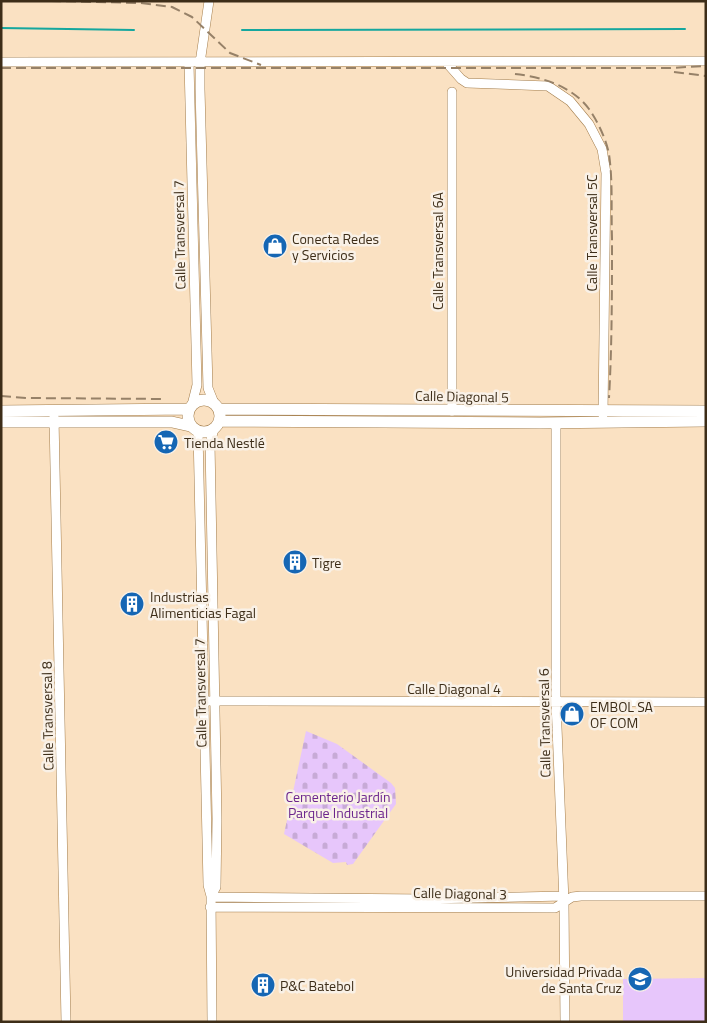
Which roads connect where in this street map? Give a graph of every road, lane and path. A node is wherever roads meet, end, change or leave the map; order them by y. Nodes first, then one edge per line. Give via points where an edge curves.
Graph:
1 (209, 1) edge
2 (706, 61) edge
3 (1, 62) edge
4 (446, 62) junction
5 (189, 63) junction
6 (200, 63) junction
7 (452, 92) dead end
8 (201, 116) junction
9 (190, 117) junction
10 (192, 206) junction
11 (204, 206) junction
12 (194, 318) junction
13 (206, 318) junction
14 (216, 406) junction
15 (191, 407) junction
16 (406, 410) junction
17 (1, 411) edge
18 (452, 411) junction
19 (706, 411) edge
20 (54, 416) junction
21 (664, 417) junction
22 (603, 418) junction
23 (706, 421) edge
24 (1, 422) edge
25 (405, 423) junction
26 (556, 423) junction
27 (217, 425) junction
28 (194, 429) junction
29 (200, 520) junction
30 (210, 520) junction
31 (202, 701) junction
32 (214, 701) junction
33 (556, 702) junction
34 (706, 702) edge
35 (211, 896) junction
36 (706, 896) edge
37 (564, 899) junction
38 (210, 907) junction
39 (66, 1022) edge
40 (212, 1022) edge
41 (565, 1022) edge

1 - 6 street, Calle Transversal 7
2 - 4 street
3 - 5 street
4 - 6 street
4 - 22 street, Calle Transversal 5C via 467,83 548,86 570,101 589,124 602,150 606,173
5 - 6 street
5 - 9 street, Calle Transversal 7
6 - 8 street, Calle Transversal 7
7 - 18 street, Calle Transversal 6A
8 - 9 street
8 - 11 street, Calle Transversal 7
9 - 10 street, Calle Transversal 7
10 - 11 street
10 - 12 street, Calle Transversal 7
11 - 13 street, Calle Transversal 7
12 - 13 street
12 - 15 street, Calle Transversal 7 via 197,385
13 - 14 street, Calle Transversal 7 via 208,388
14 - 15 main road via 205,400
14 - 16 main road, Calle Diagonal 5
14 - 27 main road
15 - 20 main road
15 - 28 main road via 188,417
16 - 18 main road, Calle Diagonal 5
16 - 25 main road
17 - 20 main road
18 - 22 main road, Calle Diagonal 5
19 - 21 main road, Calle Diagonal 5
20 - 24 main road
20 - 28 main road via 172,422
20 - 39 street, Calle Transversal 8
21 - 22 main road, Calle Diagonal 5
21 - 23 main road, Calle Diagonal 5
22 - 26 main road, Calle Diagonal 5
25 - 26 main road, Calle Diagonal 5
25 - 27 main road, Calle Diagonal 5
26 - 33 street, Calle Transversal 6
27 - 28 main road via 206,433
27 - 30 street, Calle Transversal 7 via 210,443
28 - 29 street, Calle Transversal 7
29 - 30 street
29 - 31 street, Calle Transversal 7
30 - 32 street, Calle Transversal 7
31 - 32 street, Calle Diagonal 4
31 - 35 street, Calle Transversal 7
32 - 33 street, Calle Diagonal 4
32 - 35 street, Calle Transversal 7 via 216,887
33 - 34 street, Calle Diagonal 4
33 - 37 street, Calle Transversal 6
35 - 37 street
35 - 38 street, Calle Transversal 7
36 - 37 street, Calle Diagonal 3 via 581,896
37 - 38 street, Calle Diagonal 3 via 555,908
37 - 41 street, Calle Transversal 6
38 - 40 street, Calle Transversal 7

